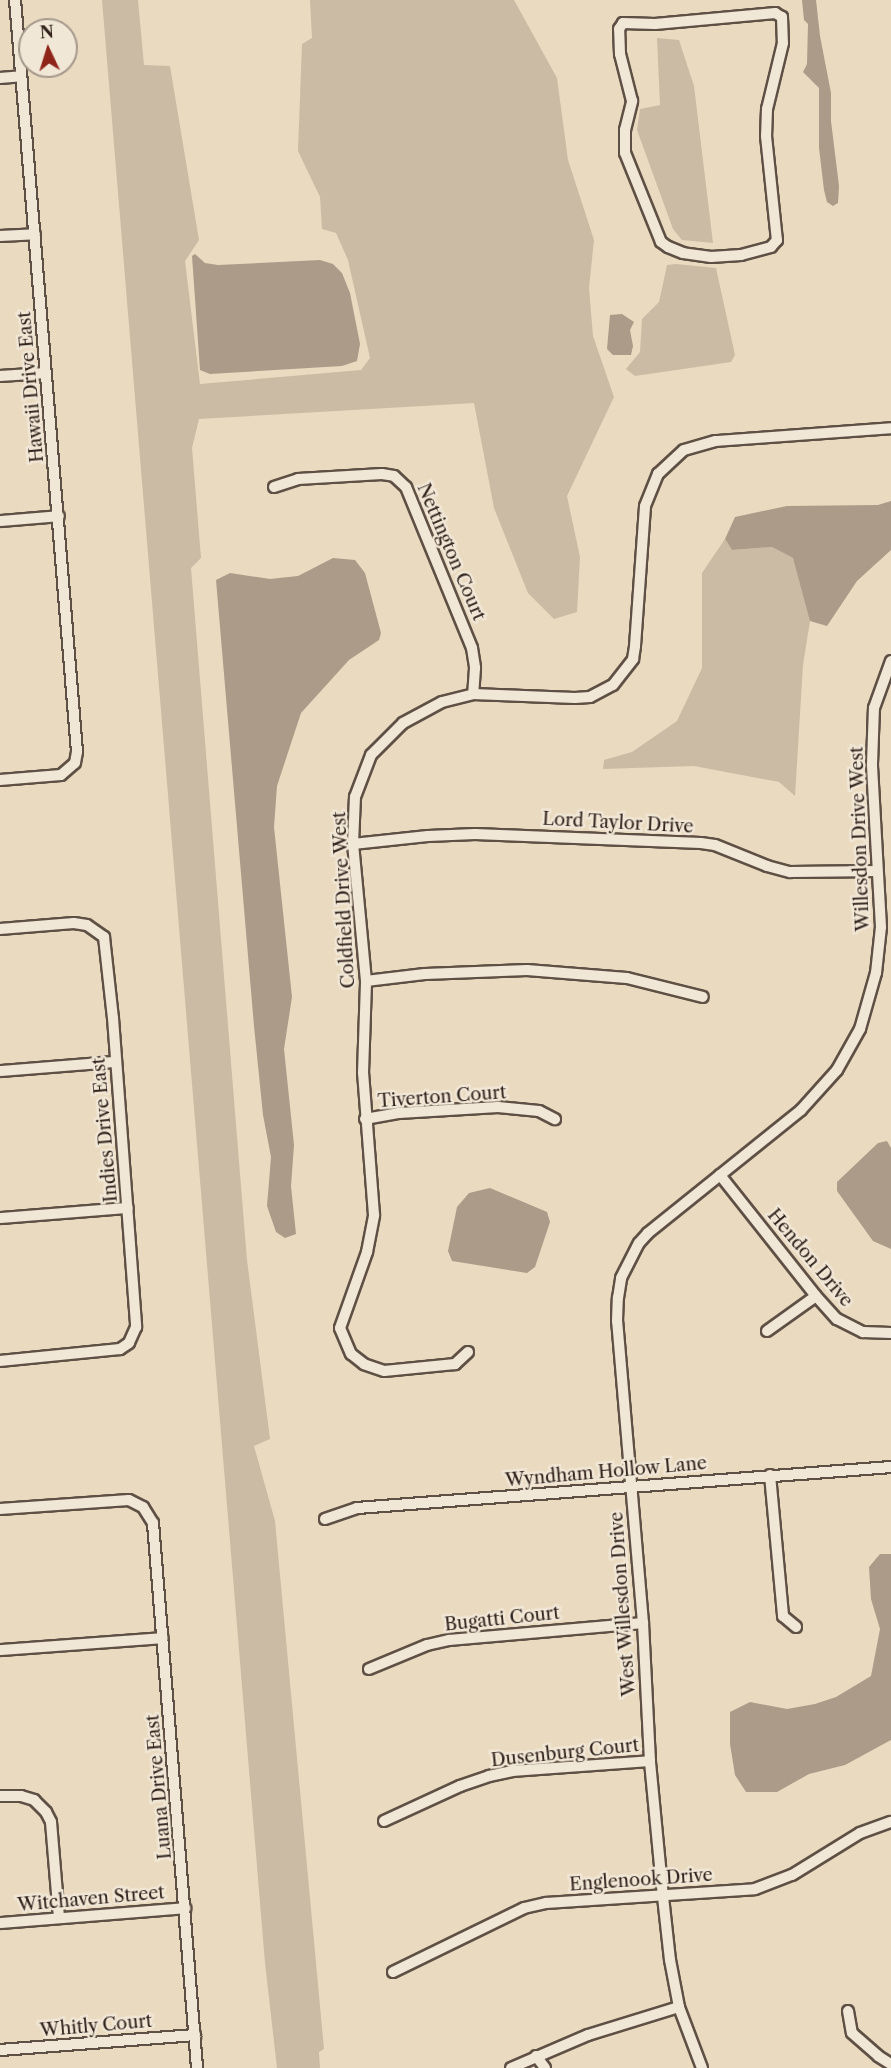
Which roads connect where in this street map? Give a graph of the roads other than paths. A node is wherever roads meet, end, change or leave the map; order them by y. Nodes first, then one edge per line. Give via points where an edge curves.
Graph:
1 (15, 0) edge
2 (774, 0) edge
3 (775, 13) junction
4 (18, 38) edge
5 (18, 76) edge
6 (0, 78) edge
7 (21, 78) edge
8 (35, 234) junction
9 (0, 236) edge
10 (46, 373) junction
11 (0, 376) edge
12 (891, 428) edge
13 (274, 488) dead end
14 (59, 516) junction
15 (0, 521) edge
16 (891, 661) edge
17 (473, 694) junction
18 (0, 780) edge
19 (354, 844) junction
20 (877, 871) junction
21 (0, 929) edge
22 (366, 981) junction
23 (703, 997) dead end
24 (115, 1062) junction
25 (0, 1071) edge
26 (365, 1119) junction
27 (555, 1119) dead end
28 (720, 1175) junction
29 (128, 1208) junction
30 (0, 1218) edge
31 (816, 1296) junction
32 (767, 1331) dead end
33 (891, 1334) edge
34 (468, 1352) dead end
35 (0, 1361) edge
36 (891, 1467) edge
37 (770, 1475) junction
38 (630, 1486) junction
39 (0, 1509) edge
40 (325, 1519) dead end
41 (644, 1623) junction
42 (796, 1628) dead end
43 (163, 1638) junction
44 (0, 1650) edge
45 (369, 1669) dead end
46 (650, 1761) junction
47 (0, 1796) edge
48 (384, 1821) dead end
49 (891, 1822) edge
50 (663, 1896) junction
51 (185, 1908) junction
52 (59, 1917) junction
53 (0, 1923) edge
54 (393, 1972) dead end
55 (680, 2007) junction
56 (848, 2011) dead end
57 (195, 2035) junction
58 (0, 2050) edge
59 (536, 2056) junction
60 (891, 2064) edge
61 (197, 2068) edge
62 (511, 2068) edge
63 (545, 2068) edge
64 (702, 2068) edge

1 - 4 street, Hawaii Drive East
2 - 3 street
3 - 3 street via 655,24 623,23 619,29 620,54 632,101 625,130 625,153 661,242 668,248 711,257 760,251 777,240 766,136 767,109 783,43 782,17
5 - 6 street
7 - 8 street, Hawaii Drive East
8 - 9 street
8 - 10 street, Hawaii Drive East
10 - 11 street
10 - 14 street, Hawaii Drive East
12 - 17 street, Coldfield Drive West via 716,441 684,450 658,474 645,506 635,646 624,674 590,697
13 - 17 street, Nettington Court via 298,479 382,474 394,476 406,487 472,648
14 - 15 street
14 - 18 street, Hawaii Drive East via 75,764 61,775
16 - 20 street, Willesdon Drive West via 874,708 872,764
17 - 19 street, Coldfield Drive West via 422,711 403,723 371,755 355,797
19 - 20 street, Lord Taylor Drive via 475,834 715,844 790,872
19 - 22 street, Coldfield Drive West
20 - 28 street, Willesdon Drive West via 881,927 876,974 860,1029 837,1070 801,1110
21 - 24 street, Indies Drive East via 74,923 94,928 104,937
22 - 23 street via 527,970 627,978
22 - 26 street, Coldfield Drive West
24 - 25 street
24 - 29 street, Indies Drive East
26 - 27 street, Tiverton Court via 498,1107 539,1111
26 - 34 street, Coldfield Drive West via 374,1215 367,1252 340,1328 343,1340 351,1354 364,1364 384,1371 455,1364
28 - 31 street, Hendon Drive
28 - 38 street, West Willesdon Drive via 648,1233 621,1278 617,1321
29 - 30 street
29 - 35 street, Indies Drive East via 135,1333 129,1343 120,1349
31 - 32 street
31 - 33 street, Hendon Drive via 853,1329
36 - 37 street, Wyndham Hollow Lane
37 - 38 street, Wyndham Hollow Lane
37 - 42 street via 783,1616
38 - 40 street, Wyndham Hollow Lane via 357,1508
38 - 41 street, West Willesdon Drive
39 - 43 street, Luana Drive East via 115,1500 129,1500 143,1507 153,1523
41 - 45 street, Bugatti Court via 450,1640 427,1645
41 - 46 street, West Willesdon Drive
43 - 44 street
43 - 51 street, Luana Drive East
46 - 48 street, Dusenburg Court via 489,1776
46 - 50 street, West Willesdon Drive
47 - 52 street via 21,1796 41,1806 51,1822
49 - 50 street, Englenook Drive via 860,1833 792,1875 755,1889
50 - 54 street, Englenook Drive via 546,1903 524,1908
50 - 55 street, West Willesdon Drive
51 - 52 street, Witchaven Street
51 - 57 street, Luana Drive East
52 - 53 street, Witchaven Street
55 - 59 street via 588,2035
55 - 64 street, West Willesdon Drive
56 - 60 street via 852,2033
57 - 58 street, Whitly Court
57 - 61 street, Luana Drive East
59 - 62 street
59 - 63 street

